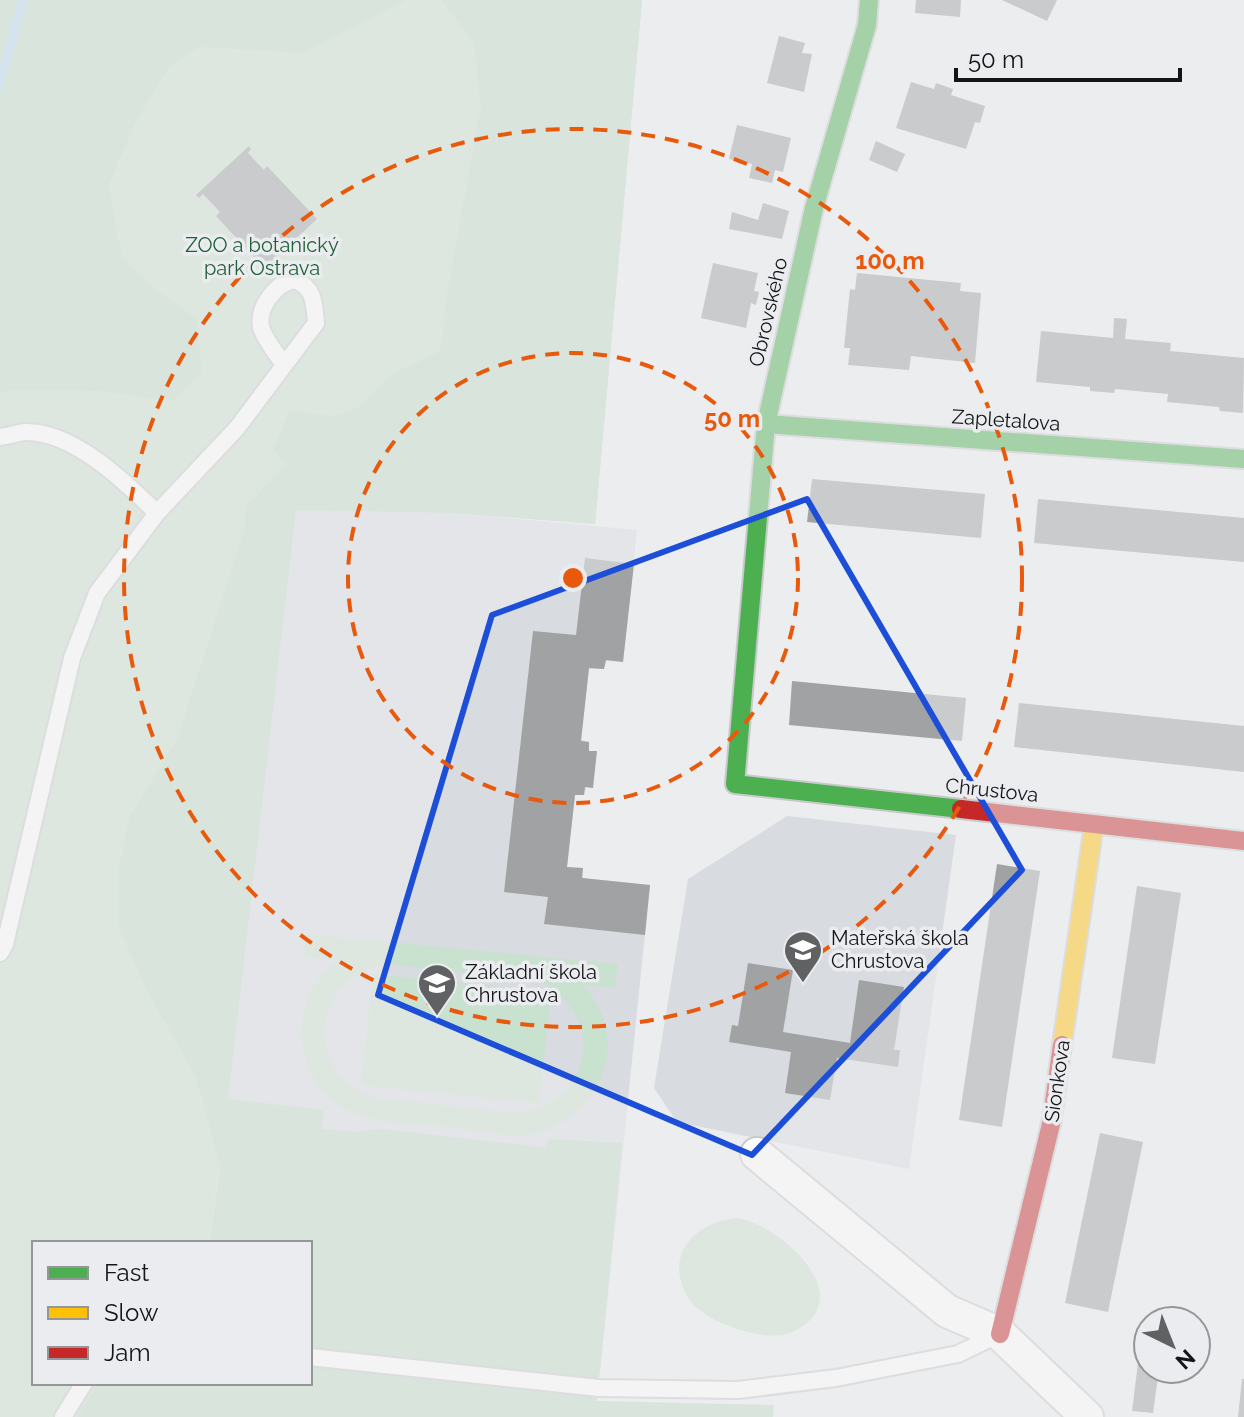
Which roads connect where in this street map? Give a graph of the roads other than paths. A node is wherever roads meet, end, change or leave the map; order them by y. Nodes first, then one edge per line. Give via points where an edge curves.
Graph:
1 (869, 0) edge
2 (284, 365) junction
3 (766, 424) junction
4 (0, 437) edge
5 (1244, 459) edge
6 (157, 513) junction
7 (735, 784) joint
8 (1094, 824) junction
9 (1244, 841) edge
10 (0, 953) edge
11 (757, 1154) dead end
12 (1000, 1334) junction
13 (312, 1357) edge
14 (83, 1385) edge
15 (63, 1417) edge
16 (1087, 1417) edge

1 - 3 street, Obrovského via 867,25 814,208
2 - 2 lane via 316,323 312,293 295,280 279,286 262,314 261,328
2 - 6 lane via 237,428
3 - 5 street, Zapletalova
3 - 7 street, Obrovského
4 - 6 lane via 24,432 77,448
6 - 10 lane via 97,593 72,658
7 - 8 street, Chrustova
8 - 9 street, Chrustova
8 - 12 street, Sionkova via 1051,1124
11 - 12 street via 947,1311
12 - 13 lane via 958,1354 738,1390 599,1388
12 - 16 street
14 - 15 lane

